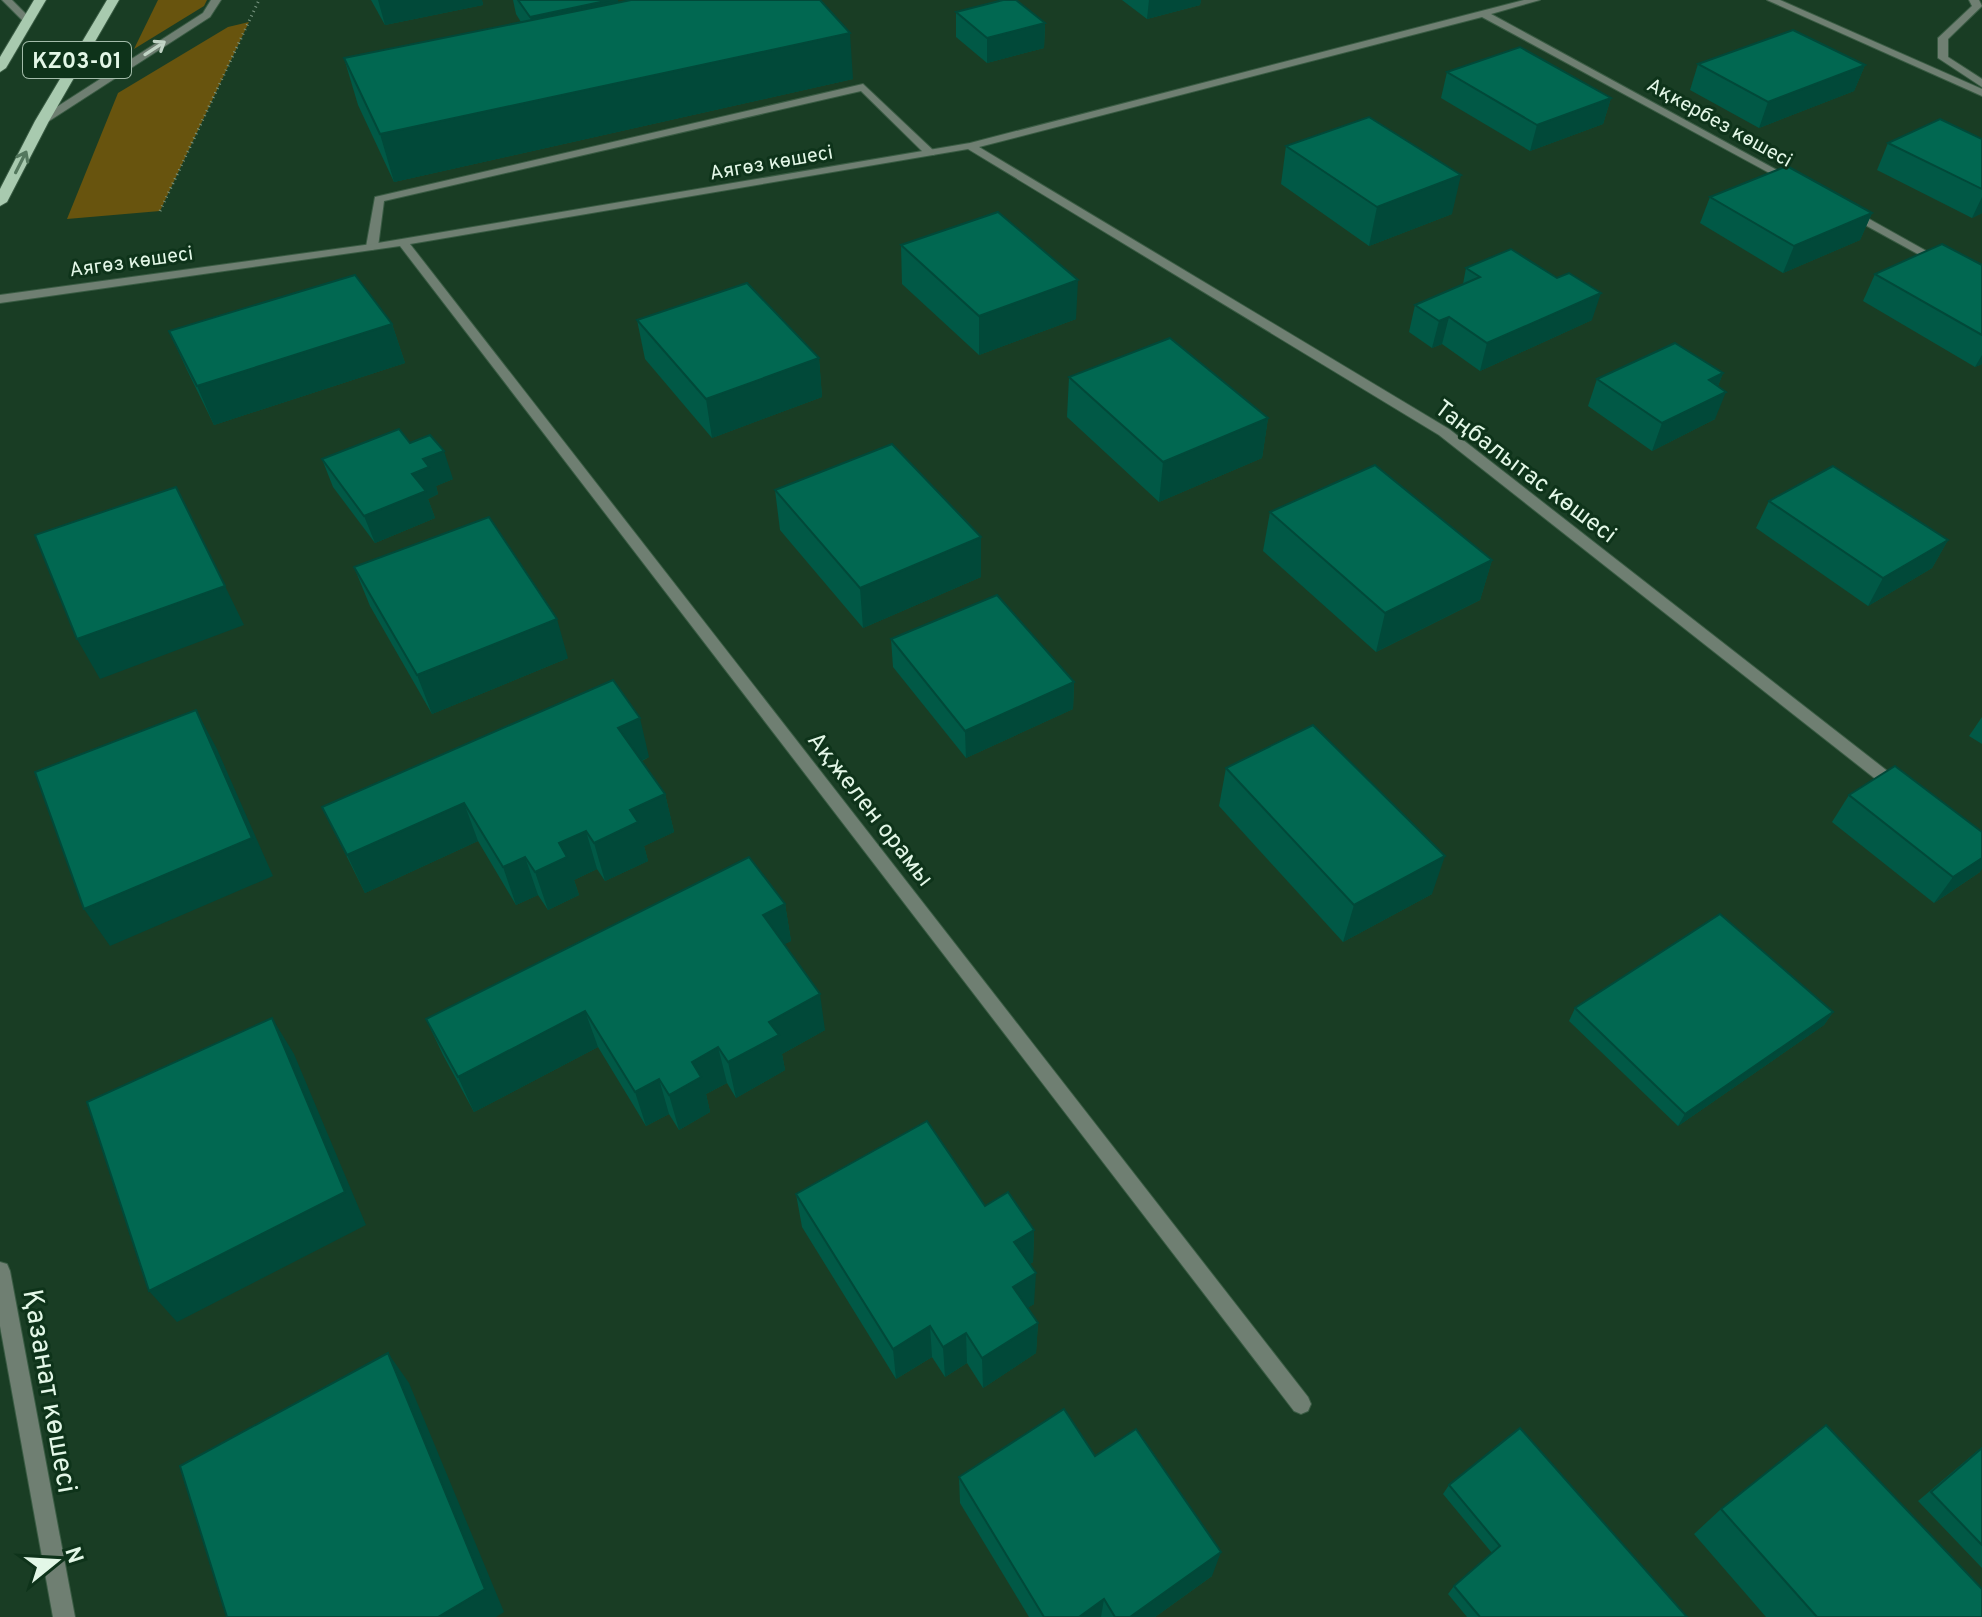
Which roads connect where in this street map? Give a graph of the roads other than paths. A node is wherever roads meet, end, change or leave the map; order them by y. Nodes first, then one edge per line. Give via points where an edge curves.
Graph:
1 (7, 0) edge
2 (40, 0) edge
3 (113, 0) edge
4 (216, 0) edge
5 (1535, 0) edge
6 (1772, 0) edge
7 (1974, 0) edge
8 (1484, 14) junction
9 (27, 20) junction
10 (0, 68) edge
11 (1982, 84) edge
12 (1982, 93) edge
13 (42, 121) junction
14 (970, 146) junction
15 (930, 153) junction
16 (1802, 187) edge
17 (0, 202) edge
18 (1844, 210) edge
19 (403, 242) junction
20 (372, 247) junction
21 (1954, 270) edge
22 (0, 299) edge
23 (1907, 795) edge
24 (0, 1271) edge
25 (1301, 1404) dead end
26 (64, 1617) edge

1 - 9 street
2 - 9 main road, KZ03-01
3 - 13 main road, KZ03-01
13 -> 4 street via 207,15
5 - 8 street, Аягөз көшесі
6 - 12 street
7 - 11 street via 1977,6 1943,38 1943,58
8 - 14 street, Аягөз көшесі
8 - 16 street, Ақкербез көшесі
9 - 10 main road, KZ03-01
17 -> 13 main road, KZ03-01
14 - 15 street, Аягөз көшесі
14 - 23 street, Таңбалытас көшесі via 1444,432
15 - 19 street, Аягөз көшесі
15 - 20 street via 863,87 379,199
18 - 21 street
19 - 20 street, Аягөз көшесі
19 - 25 street, Ақжелен орамы
20 - 22 street, Аягөз көшесі
24 - 26 street, Қазанат көшесі

